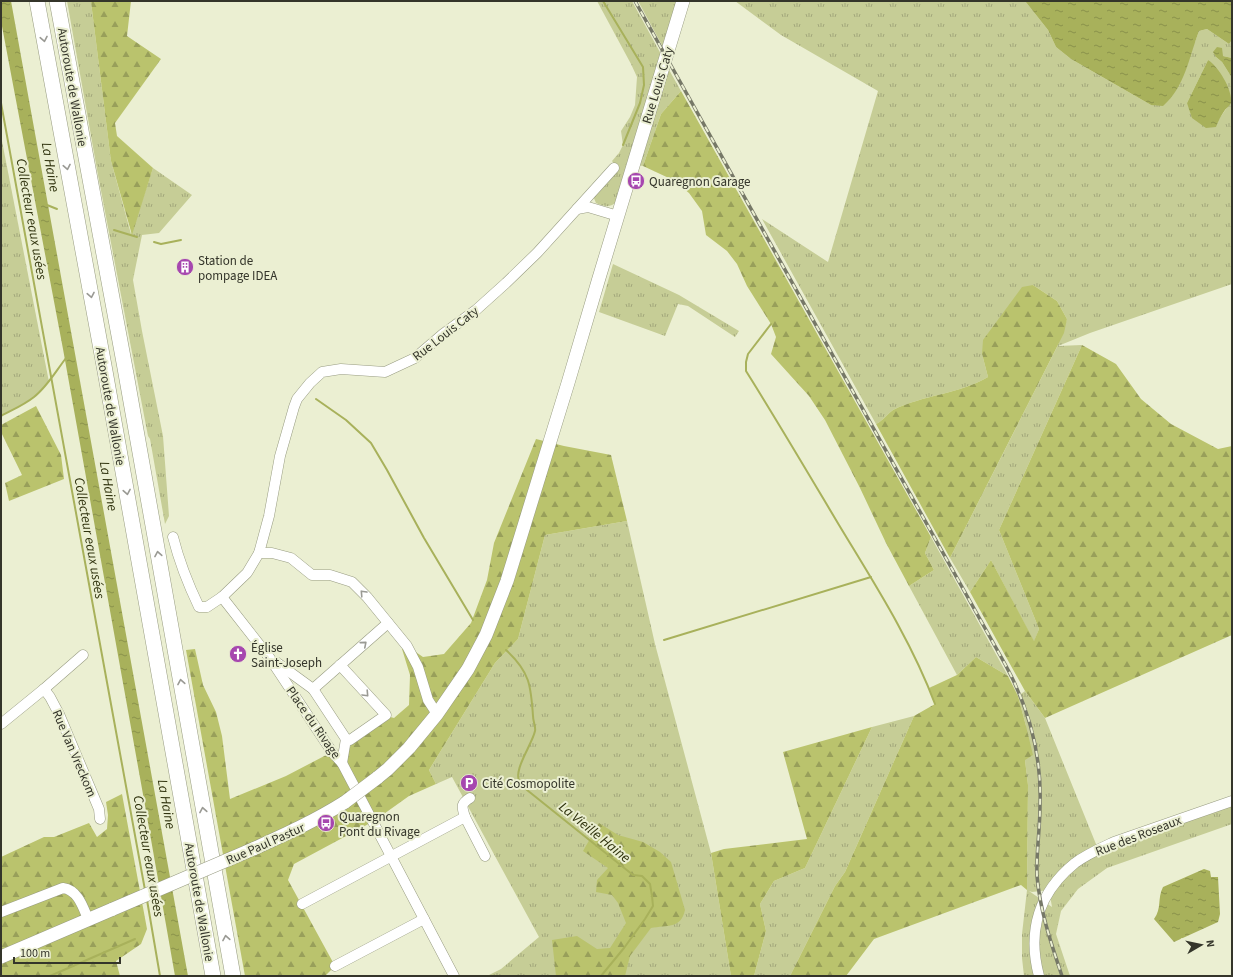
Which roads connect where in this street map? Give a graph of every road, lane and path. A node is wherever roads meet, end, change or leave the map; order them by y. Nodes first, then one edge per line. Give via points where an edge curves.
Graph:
1 (37, 1) edge
2 (57, 1) edge
3 (683, 1) edge
4 (614, 168) dead end
5 (577, 209) junction
6 (618, 216) junction
7 (174, 537) dead end
8 (259, 553) junction
9 (222, 597) junction
10 (388, 623) junction
11 (486, 635) joint
12 (83, 655) dead end
13 (270, 657) junction
14 (340, 665) junction
15 (44, 689) junction
16 (313, 689) junction
17 (437, 714) junction
18 (1, 724) edge
19 (348, 740) junction
20 (342, 763) junction
21 (470, 798) dead end
22 (1232, 801) edge
23 (465, 817) junction
24 (100, 819) dead end
25 (392, 856) junction
26 (486, 856) dead end
27 (302, 904) dead end
28 (1, 912) edge
29 (88, 919) junction
30 (424, 919) junction
31 (1, 957) edge
32 (335, 966) dead end
33 (213, 976) edge
34 (233, 976) edge
35 (454, 976) edge
36 (1038, 976) edge

1 -> 33 highway, Autoroute de Wallonie
34 -> 2 highway, Autoroute de Wallonie
3 - 6 main road, Rue Louis Caty
4 - 5 street, Rue Louis Caty
5 - 6 street via 588,207
5 - 8 street, Rue Louis Caty via 506,283 415,358 385,372 327,370 310,383 294,407 280,456
6 - 11 main road, Rue Louis Caty via 507,581
7 - 9 street, Rue Louis Caty via 185,574 199,607 207,607
8 - 9 street, Rue Louis Caty via 247,573
10 -> 8 street via 352,582 330,575 312,575 291,558 272,553
9 - 13 street
14 -> 10 street
10 - 17 street via 407,646 418,667 428,700
11 - 17 main road, Rue Paul Pastur via 468,669
12 - 15 street
13 - 16 street, Place du Rivage
13 - 20 street, Place du Rivage via 332,752
14 - 16 street
14 -> 19 street via 386,715
15 - 18 street
15 - 24 street, Rue Van Vreckom via 62,722 99,809
16 - 19 street, Place du Rivage
17 - 29 main road, Rue Paul Pastur, bridge via 409,748 377,778 326,814 253,849
19 - 20 street, Place du Rivage
20 - 25 street
21 - 23 street via 462,805
22 - 36 street, Rue des Roseaux via 1114,842 1075,863 1049,890 1041,905 1034,943
23 - 25 street
23 - 26 street
25 - 27 street
25 - 30 street
28 - 29 street via 63,888 72,891
29 - 31 main road, Rue Paul Pastur
30 - 32 street
30 - 35 street

